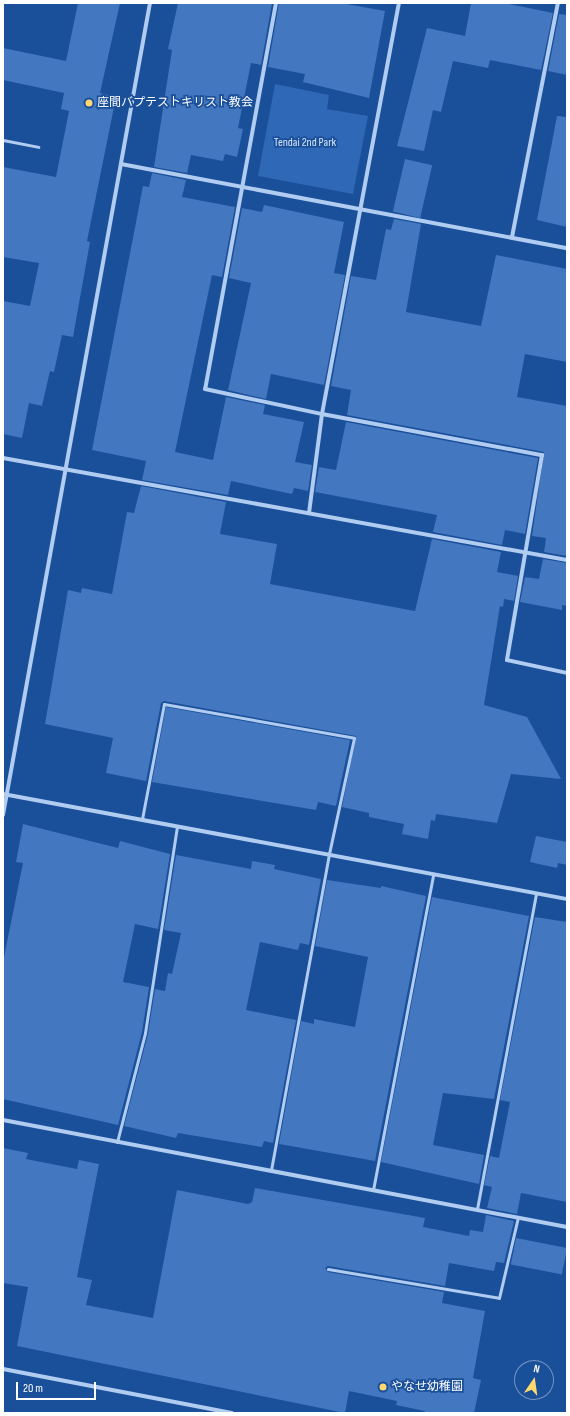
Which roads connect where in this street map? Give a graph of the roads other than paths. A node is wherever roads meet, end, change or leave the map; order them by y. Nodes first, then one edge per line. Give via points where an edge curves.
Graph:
1 (150, 3) edge
2 (276, 3) edge
3 (399, 3) edge
4 (558, 3) edge
5 (3, 140) edge
6 (38, 147) dead end
7 (121, 164) junction
8 (240, 186) junction
9 (362, 209) junction
10 (512, 237) junction
11 (567, 248) edge
12 (322, 414) junction
13 (3, 458) edge
14 (66, 468) junction
15 (309, 513) junction
16 (526, 553) junction
17 (567, 560) edge
18 (567, 673) edge
19 (5, 795) edge
20 (3, 815) edge
21 (142, 819) junction
22 (177, 826) junction
23 (329, 854) junction
24 (433, 874) junction
25 (536, 893) junction
26 (567, 898) edge
27 (3, 1120) edge
28 (118, 1142) junction
29 (271, 1171) junction
30 (373, 1190) junction
31 (477, 1209) junction
32 (518, 1217) junction
33 (567, 1227) edge
34 (328, 1269) dead end
35 (3, 1369) edge
36 (232, 1413) edge

1 - 7 street
2 - 8 street
3 - 9 street
4 - 10 street
5 - 6 lane
7 - 8 street
7 - 14 street
8 - 9 street
8 - 12 street via 205,389
9 - 10 street
9 - 12 street
10 - 11 street
12 - 15 street
12 - 16 street via 542,455
13 - 14 street
14 - 15 street
14 - 19 street
15 - 16 street
16 - 17 street
16 - 18 street via 507,660
19 - 20 street
19 - 21 street
21 - 22 street
21 - 23 lane via 164,704 354,738
22 - 23 street
22 - 28 lane via 144,1032
23 - 24 street
23 - 29 lane
24 - 25 street
24 - 30 lane
25 - 26 street
25 - 31 lane
27 - 28 street
28 - 29 street
29 - 30 street
30 - 31 street
31 - 32 street
32 - 33 street
32 - 34 lane via 499,1298
35 - 36 street

